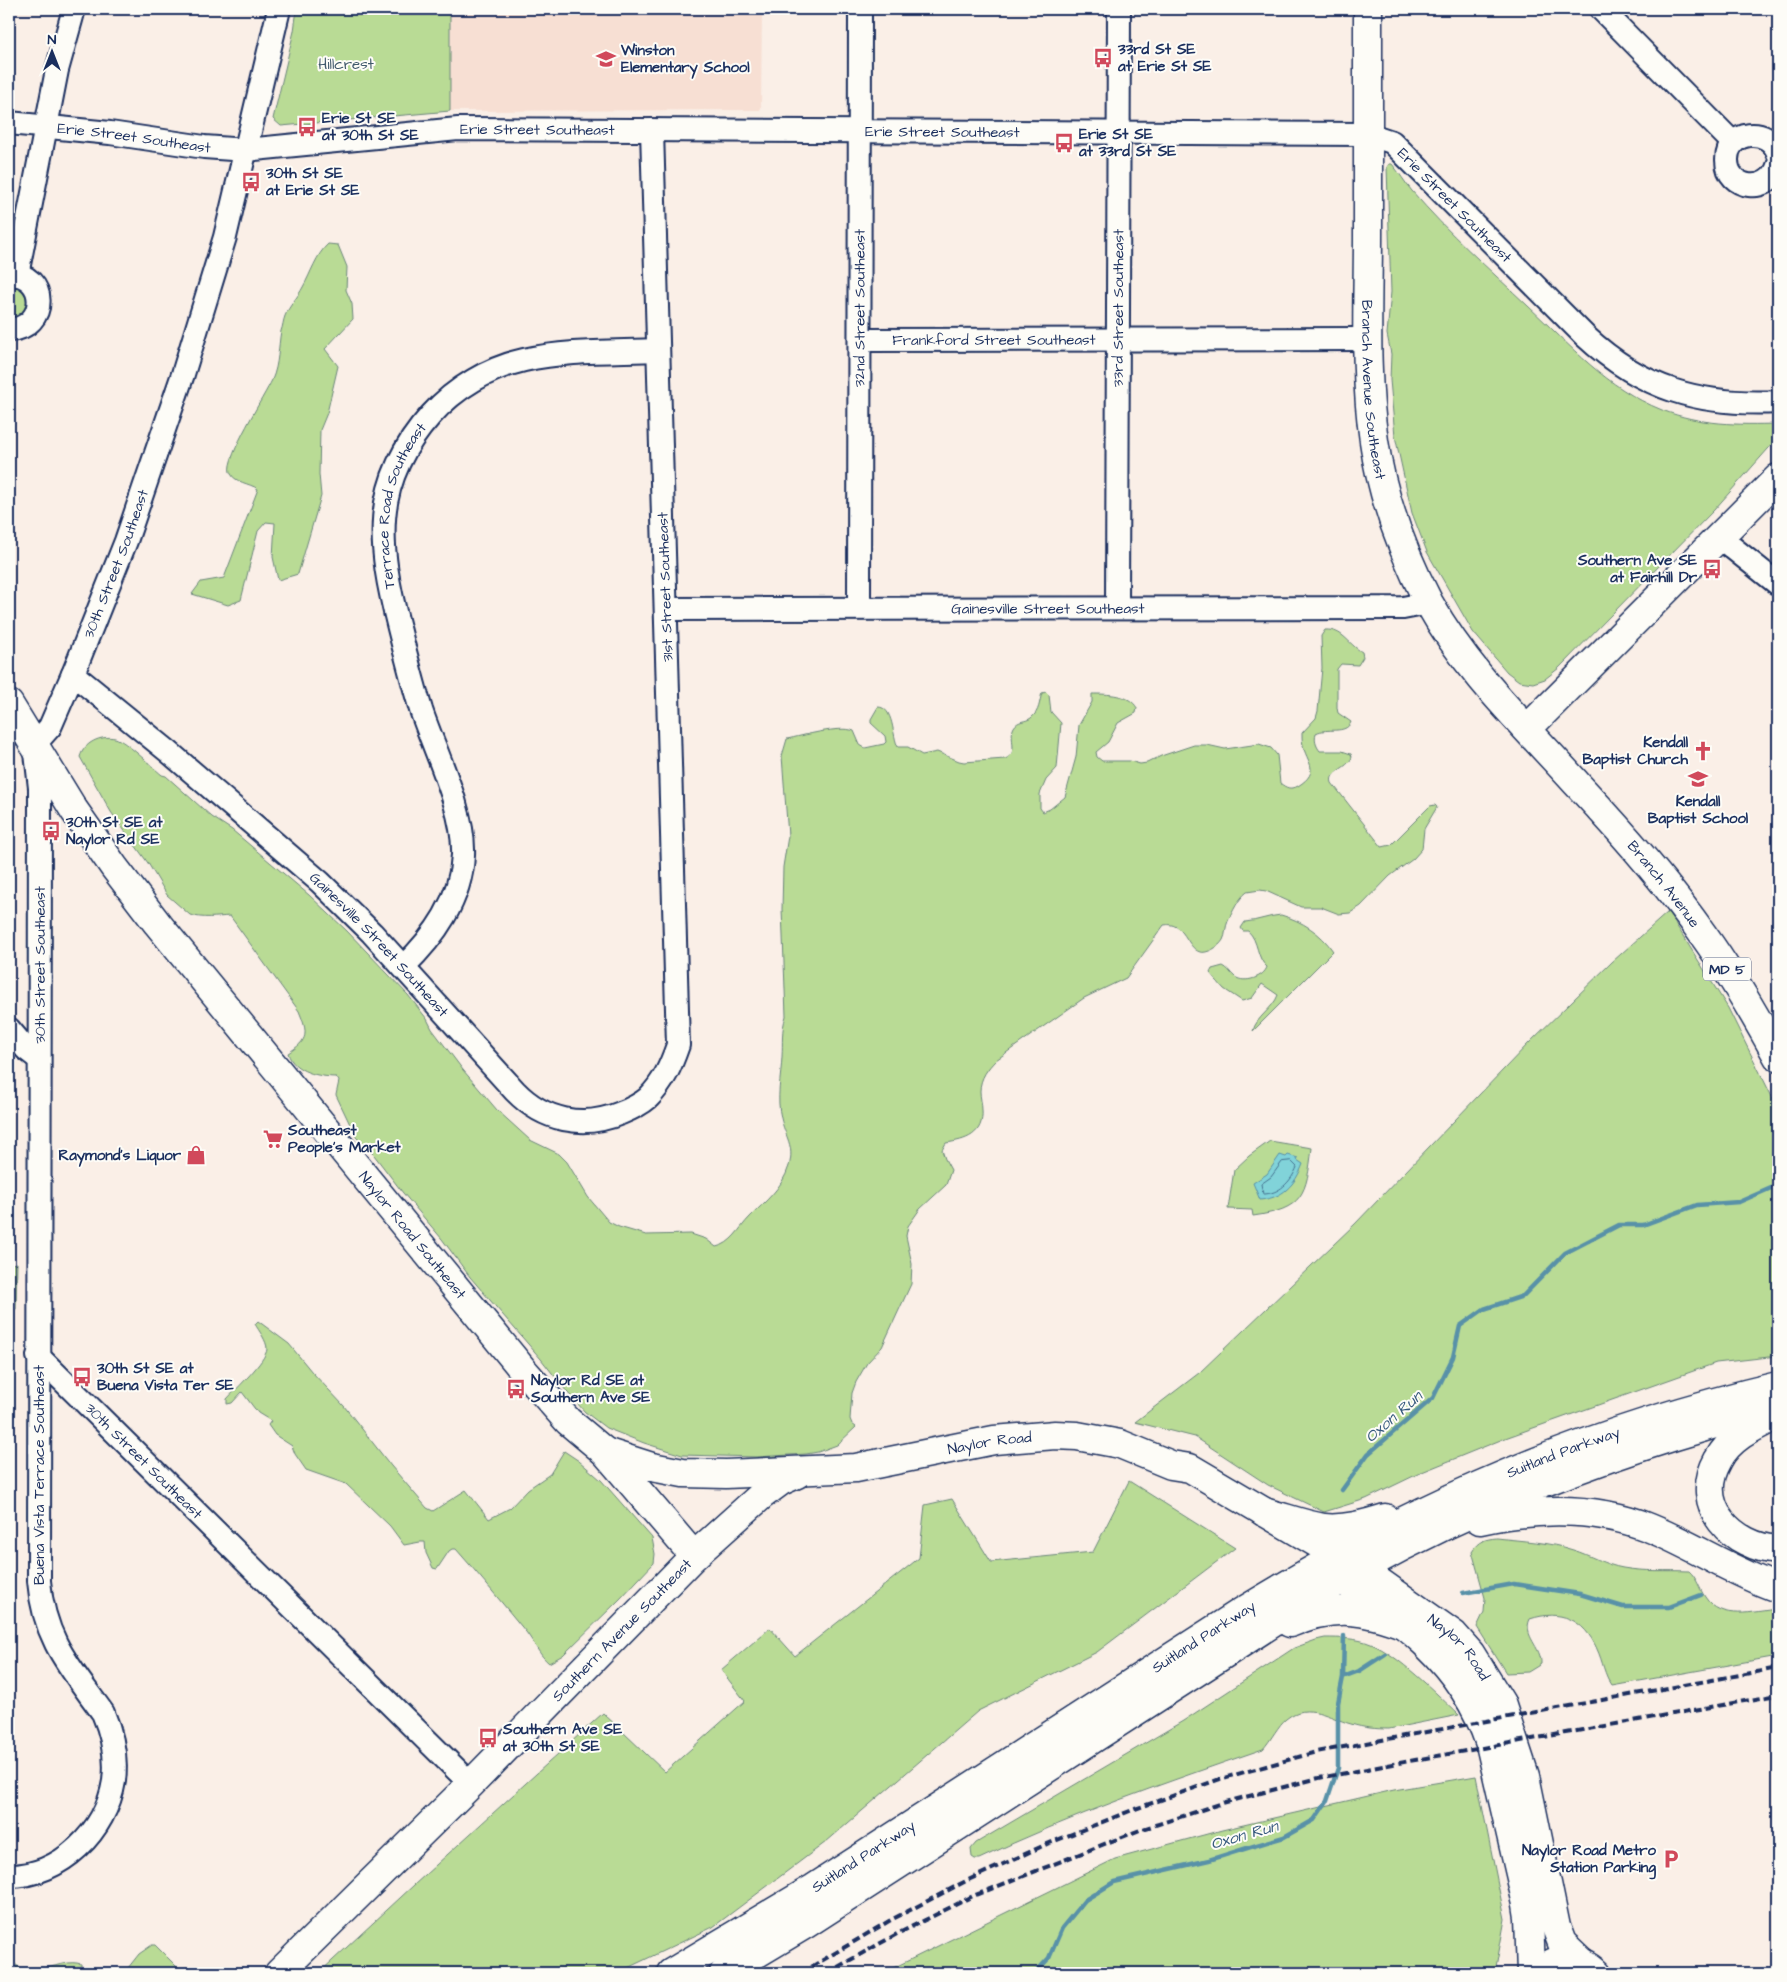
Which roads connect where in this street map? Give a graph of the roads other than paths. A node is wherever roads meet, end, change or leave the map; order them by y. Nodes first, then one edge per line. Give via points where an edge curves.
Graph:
1 (74, 9) edge
2 (279, 9) edge
3 (860, 9) edge
4 (1119, 9) edge
5 (1368, 9) edge
6 (1601, 9) edge
7 (9, 123) edge
8 (46, 127) junction
9 (652, 130) junction
10 (860, 131) junction
11 (1119, 133) junction
12 (1368, 134) junction
13 (1733, 143) junction
14 (1777, 144) edge
15 (246, 150) junction
16 (1778, 166) edge
17 (13, 275) edge
18 (9, 330) edge
19 (1118, 339) junction
20 (1368, 339) junction
21 (860, 340) junction
22 (658, 350) junction
23 (1778, 402) edge
24 (1778, 478) edge
25 (1719, 536) junction
26 (1778, 584) edge
27 (1430, 603) junction
28 (859, 607) junction
29 (1117, 608) junction
30 (666, 609) junction
31 (73, 674) junction
32 (9, 704) edge
33 (9, 728) edge
34 (1527, 729) junction
35 (35, 744) junction
36 (403, 966) junction
37 (9, 1029) edge
38 (678, 1045) joint
39 (1778, 1057) edge
40 (39, 1059) junction
41 (38, 1356) junction
42 (1778, 1386) edge
43 (1778, 1407) edge
44 (1778, 1415) edge
45 (605, 1452) junction
46 (1171, 1465) junction
47 (805, 1471) junction
48 (1449, 1499) junction
49 (1264, 1512) junction
50 (1437, 1529) junction
51 (1778, 1550) edge
52 (694, 1556) junction
53 (1340, 1567) junction
54 (1778, 1588) edge
55 (1408, 1626) junction
56 (1240, 1643) junction
57 (470, 1784) junction
58 (12, 1882) edge
59 (1590, 1967) edge
60 (279, 1973) edge
61 (671, 1973) edge
62 (724, 1973) edge
63 (1531, 1973) edge
64 (1540, 1973) edge

1 - 8 street
2 - 15 street, 30th Street Southeast
3 - 10 street, 32nd Street Southeast
4 - 11 street, 33rd Street Southeast
5 - 12 main road, Branch Avenue Southeast
6 - 13 street
7 - 8 street, Erie Street Southeast
8 - 15 street, Erie Street Southeast
8 - 17 street
9 - 10 street, Erie Street Southeast
9 - 15 street, Erie Street Southeast via 458,129
9 - 22 street, 31st Street Southeast
10 - 11 street, Erie Street Southeast
10 - 21 street, 32nd Street Southeast
11 - 12 street, Erie Street Southeast
11 - 19 street, 33rd Street Southeast
12 - 20 main road, Branch Avenue Southeast
12 - 23 street, Erie Street Southeast via 1392,142 1585,336 1613,360 1644,378 1691,396 1734,403
13 - 14 street via 1740,137 1758,134
13 - 16 street via 1727,160 1733,177 1740,182 1749,185 1766,182
15 - 31 street, 30th Street Southeast via 225,237 183,374 126,541
17 - 18 street via 25,278 39,299 35,316 26,326
19 - 20 street, Frankford Street Southeast
19 - 21 street, Frankford Street Southeast
19 - 29 street, 33rd Street Southeast
20 - 27 main road, Branch Avenue Southeast via 1368,383 1379,468 1393,518
21 - 28 street, 32nd Street Southeast
22 - 30 street, 31st Street Southeast
22 - 36 street, Terrace Road Southeast via 548,356 510,364 479,378 448,399 422,425 394,475 385,508 382,538 387,580 421,709 460,821 463,847 461,874 454,899 429,939
24 - 25 main road
25 - 26 street
25 - 34 main road
27 - 29 street, Gainesville Street Southeast via 1403,608
27 - 34 main road, Branch Avenue Southeast via 1479,676
28 - 29 street, Gainesville Street Southeast
28 - 30 street, Gainesville Street Southeast
30 - 38 street, 31st Street Southeast
31 - 35 street, 30th Street Southeast via 50,727
31 - 36 street, Gainesville Street Southeast via 320,882
32 - 35 main road, Naylor Road Southeast
33 - 35 street
34 - 39 main road, Branch Avenue / MD 5 via 1667,887 1725,966
35 - 40 street, 30th Street Southeast via 40,788
35 - 45 main road, Naylor Road Southeast via 78,816 158,923 524,1371 568,1421
36 - 38 street, Gainesville Street Southeast via 521,1097 542,1112 566,1120 606,1119 638,1105 664,1079
37 - 40 street
40 - 41 street, 30th Street Southeast
41 - 57 street, 30th Street Southeast
41 - 58 street, Buena Vista Terrace Southeast via 38,1562 42,1608 61,1656 104,1713 112,1741 115,1770 106,1810 80,1845 55,1864
42 - 48 main road, Suitland Parkway via 1612,1434
43 - 50 main road, Suitland Parkway via 1702,1427 1582,1466 1504,1497
44 - 51 main road via 1744,1432 1728,1446 1713,1470 1710,1493 1722,1524 1730,1532 1751,1544
45 - 47 main road, Naylor Road via 683,1473
45 - 52 main road, Naylor Road Southeast
46 - 47 main road, Naylor Road via 1120,1444 1055,1435 994,1440 856,1468
46 - 49 main road, Naylor Road via 1190,1468
46 - 53 main road, Naylor Road via 1212,1500
47 - 52 main road, Southern Avenue Southeast via 781,1481 762,1495
48 - 49 main road via 1362,1525 1339,1528 1315,1526
48 - 53 main road, Suitland Parkway via 1394,1525
49 - 53 main road, Naylor Road
50 - 53 main road, Suitland Parkway
50 - 54 main road via 1505,1514 1539,1511 1614,1517 1649,1528
52 - 57 main road, Southern Avenue Southeast
53 - 55 main road, Naylor Road
53 - 56 main road, Suitland Parkway
53 - 59 main road, Naylor Road via 1454,1635 1470,1653 1501,1703 1525,1776 1556,1927 1562,1942
53 - 61 main road, Suitland Parkway via 1223,1623 781,1909
55 - 56 main road via 1370,1613 1337,1610 1314,1614
55 - 63 main road, Naylor Road via 1451,1671 1483,1724 1529,1917
56 - 62 main road, Suitland Parkway via 806,1924
57 - 60 main road, Southern Avenue Southeast
59 - 64 main road via 1571,1959 1560,1960 1549,1964

